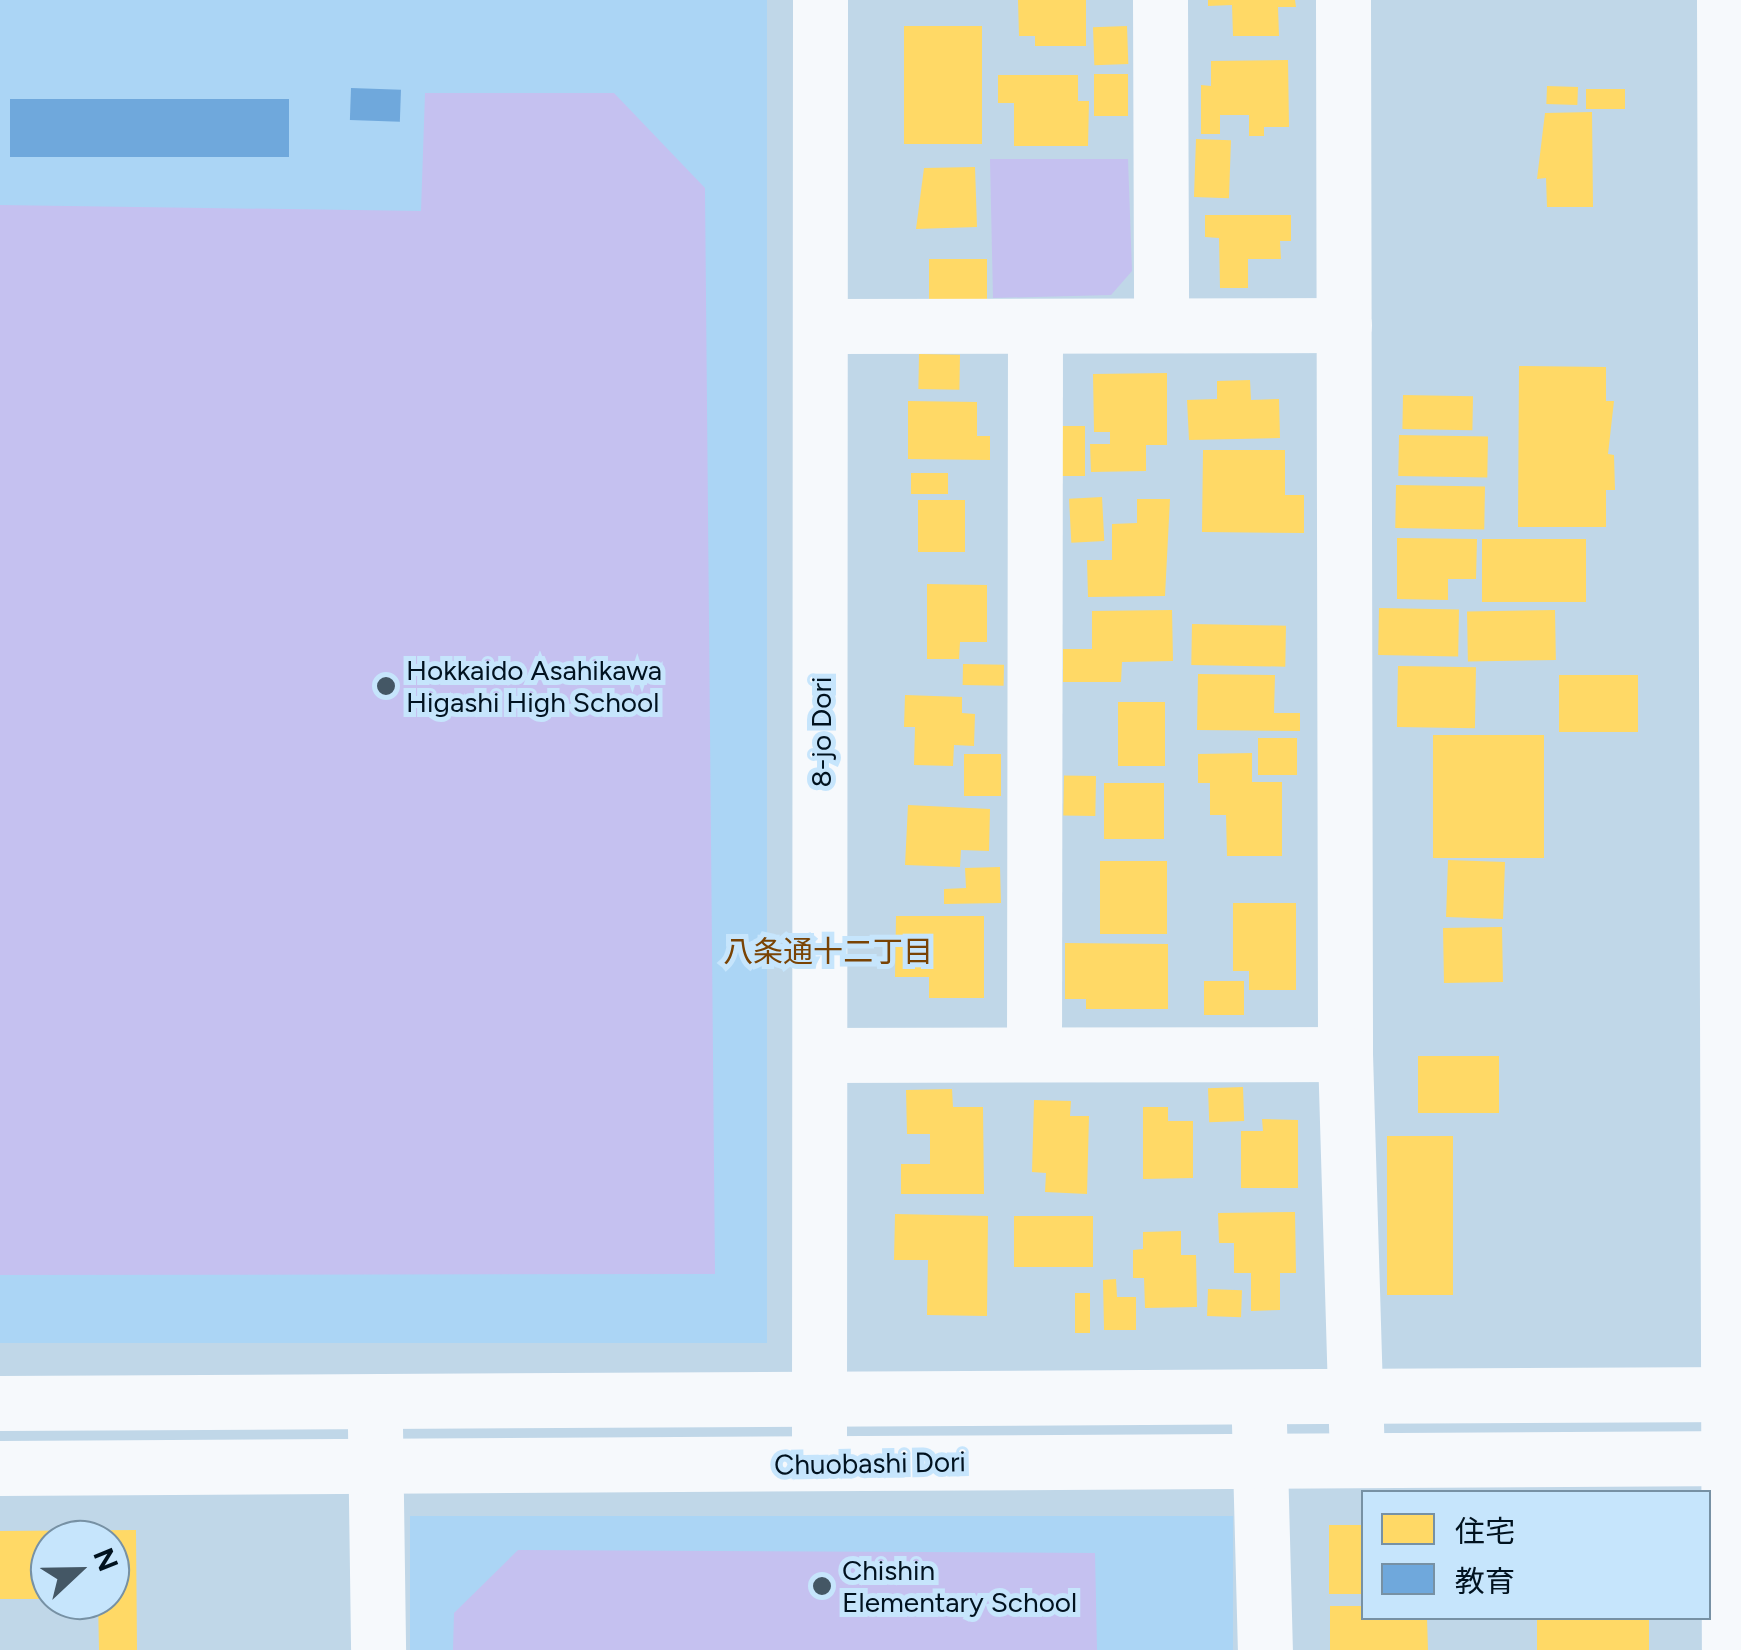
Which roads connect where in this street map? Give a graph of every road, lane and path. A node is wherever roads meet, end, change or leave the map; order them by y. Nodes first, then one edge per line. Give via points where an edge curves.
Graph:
1 (820, 0) edge
2 (1160, 0) edge
3 (1343, 0) edge
4 (1724, 0) edge
5 (1162, 325) junction
6 (1344, 325) junction
7 (823, 326) junction
8 (1035, 327) junction
9 (1733, 423) edge
10 (1034, 1052) junction
11 (1345, 1054) junction
12 (820, 1056) junction
13 (1735, 1394) edge
14 (1257, 1396) junction
15 (1352, 1396) junction
16 (817, 1399) junction
17 (374, 1400) junction
18 (0, 1404) edge
19 (1735, 1458) edge
20 (1358, 1460) junction
21 (1262, 1461) junction
22 (821, 1464) junction
23 (375, 1465) junction
24 (0, 1468) edge
25 (378, 1650) edge
26 (1264, 1650) edge
27 (1729, 1650) edge

1 - 7 street, 8-jo Dori
2 - 5 street
3 - 6 street
4 - 9 street
5 - 6 street
5 - 8 street
6 - 11 street
7 - 8 street
7 - 12 street, 8-jo Dori
8 - 10 street
9 - 13 street
10 - 11 street
10 - 12 street
11 - 15 street
12 - 16 street, 8-jo Dori
13 - 15 street
13 - 19 street
14 - 15 street
14 - 16 street
14 - 21 street
15 - 20 street
16 - 17 street
16 - 22 street, 8-jo Dori
17 - 18 street
17 - 23 street
19 - 20 street, Chuobashi Dori
19 - 27 street
20 - 21 street, Chuobashi Dori
21 - 22 street, Chuobashi Dori
21 - 26 street
22 - 23 street, Chuobashi Dori
23 - 24 street, Chuobashi Dori
23 - 25 street

